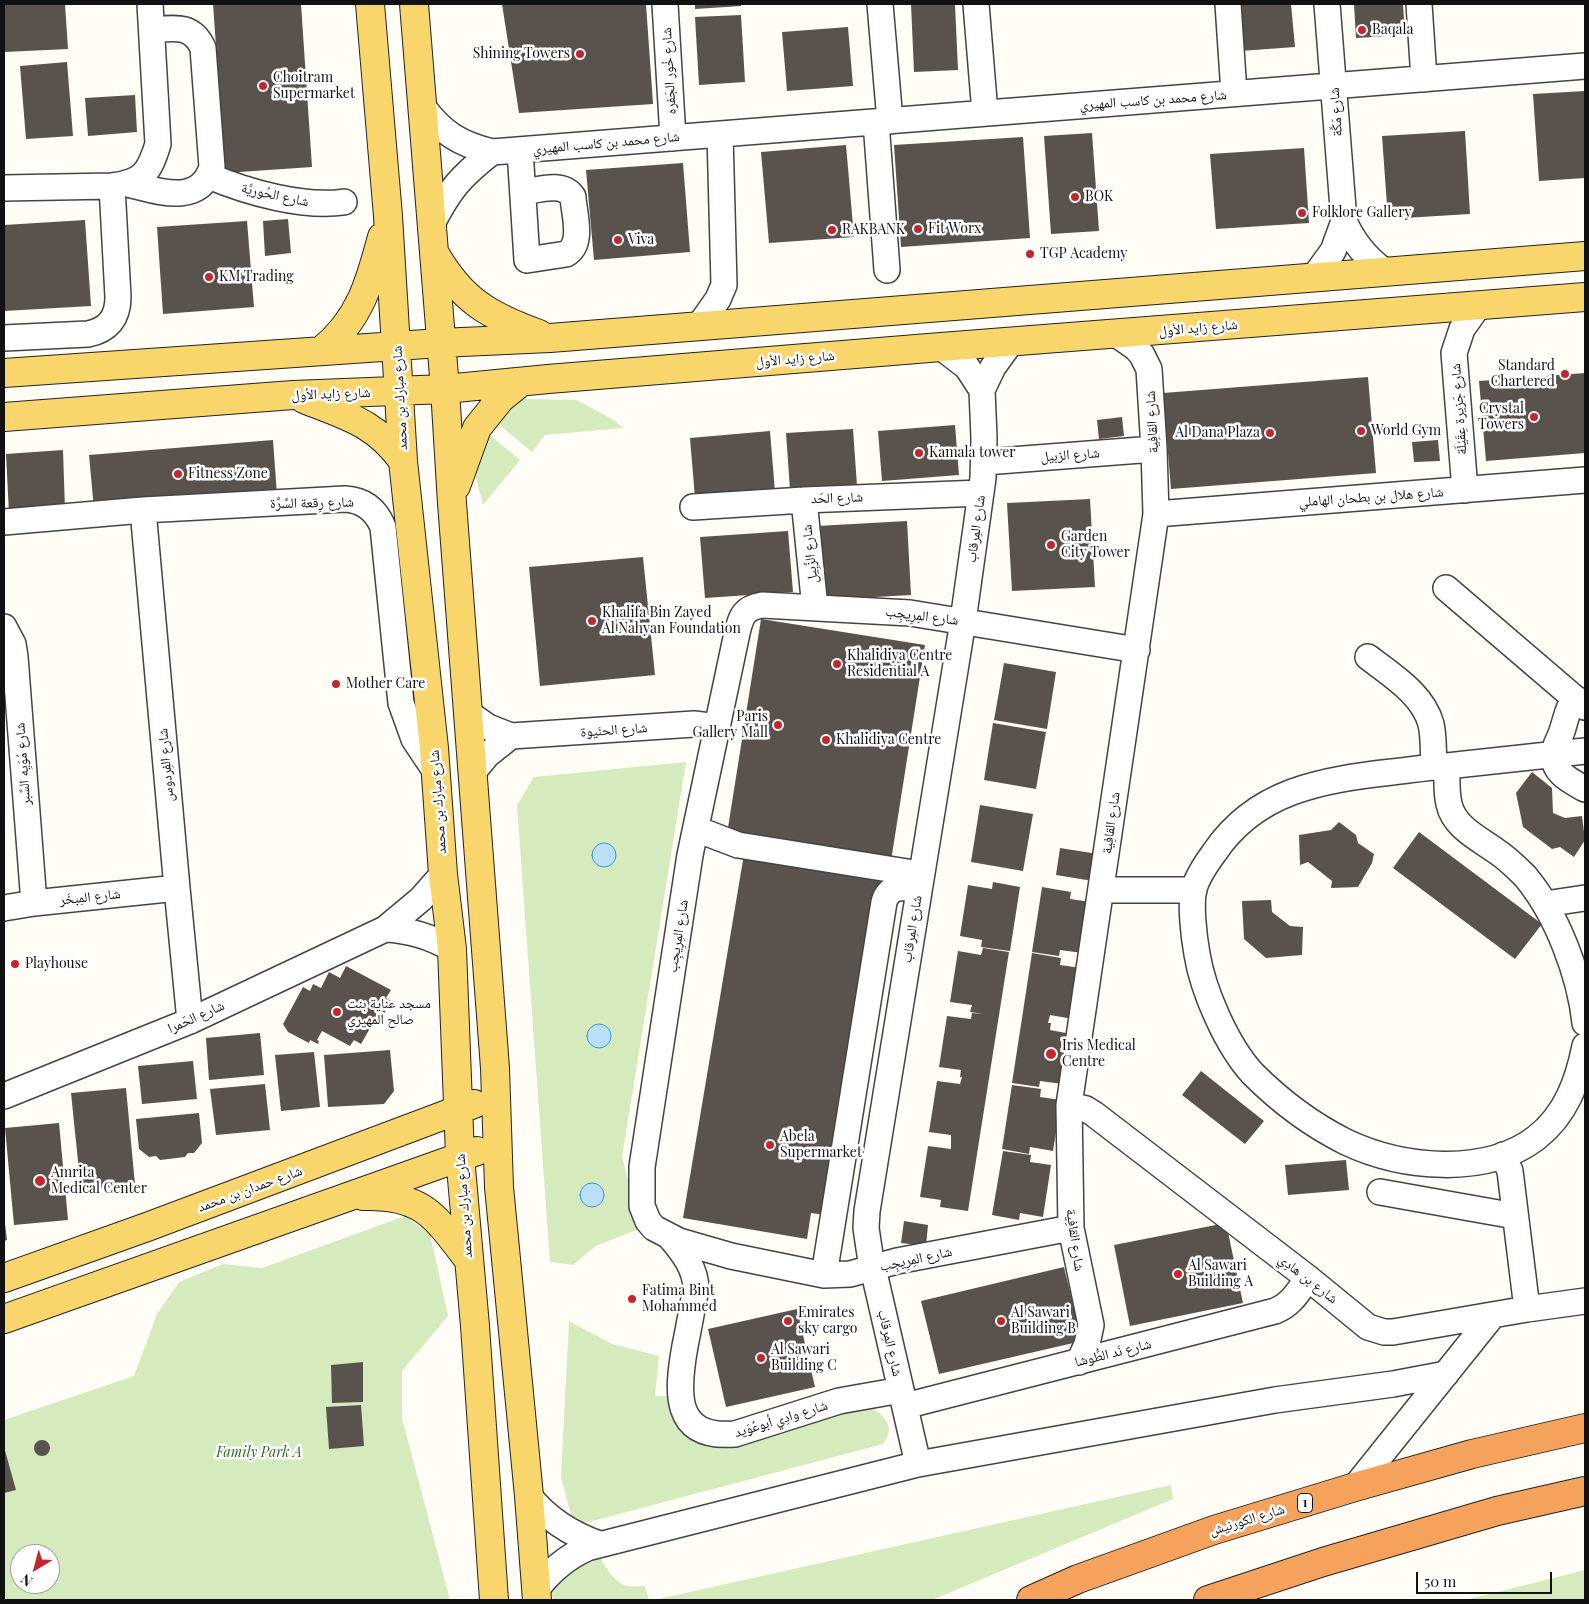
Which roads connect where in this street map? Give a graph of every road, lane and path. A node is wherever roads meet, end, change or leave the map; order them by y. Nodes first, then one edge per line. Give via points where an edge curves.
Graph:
1 (150, 4) edge
2 (370, 4) edge
3 (414, 4) edge
4 (665, 4) edge
5 (880, 4) edge
6 (976, 4) edge
7 (1228, 4) edge
8 (1327, 4) edge
9 (1419, 4) edge
10 (152, 30) junction
11 (1585, 66) edge
12 (1424, 79) junction
13 (1334, 86) junction
14 (1234, 93) junction
15 (422, 107) junction
16 (984, 113) junction
17 (883, 121) junction
18 (720, 134) junction
19 (673, 138) junction
20 (520, 150) junction
21 (492, 152) junction
22 (209, 176) junction
23 (120, 185) junction
24 (4, 188) edge
25 (523, 192) dead end
26 (344, 202) dead end
27 (388, 216) junction
28 (1344, 221) junction
29 (432, 238) junction
30 (1585, 256) edge
31 (888, 270) dead end
32 (1384, 271) junction
33 (1314, 277) junction
34 (1585, 298) edge
35 (1479, 305) junction
36 (699, 326) junction
37 (1116, 334) junction
38 (4, 338) edge
39 (550, 338) junction
40 (1011, 342) junction
41 (440, 343) junction
42 (397, 346) junction
43 (941, 347) junction
44 (321, 350) junction
45 (4, 373) edge
46 (521, 382) junction
47 (445, 389) junction
48 (982, 390) junction
49 (398, 391) junction
50 (293, 395) junction
51 (4, 417) edge
52 (1154, 449) junction
53 (403, 460) junction
54 (985, 462) junction
55 (1585, 480) edge
56 (1465, 490) junction
57 (981, 493) junction
58 (451, 499) junction
59 (804, 500) junction
60 (693, 507) dead end
61 (143, 510) junction
62 (1156, 514) junction
63 (4, 522) edge
64 (1446, 588) dead end
65 (816, 608) junction
66 (962, 621) junction
67 (4, 627) edge
68 (1136, 650) junction
69 (1368, 657) dead end
70 (1580, 703) edge
71 (468, 713) junction
72 (717, 727) junction
73 (511, 736) junction
74 (1585, 751) edge
75 (1554, 754) junction
76 (1441, 766) junction
77 (436, 772) junction
78 (473, 772) junction
79 (1585, 789) edge
80 (696, 829) junction
81 (443, 874) junction
82 (919, 881) junction
83 (176, 888) junction
84 (1101, 890) junction
85 (1194, 890) junction
86 (1585, 898) edge
87 (34, 903) junction
88 (1544, 904) junction
89 (4, 908) edge
90 (384, 929) junction
91 (452, 949) junction
92 (190, 1021) junction
93 (1585, 1023) edge
94 (1585, 1046) edge
95 (4, 1096) edge
96 (496, 1096) junction
97 (1069, 1105) junction
98 (458, 1110) junction
99 (497, 1145) junction
100 (460, 1156) junction
101 (1503, 1156) junction
102 (1380, 1192) dead end
103 (349, 1197) junction
104 (1515, 1216) junction
105 (1071, 1228) junction
106 (670, 1237) junction
107 (731, 1256) junction
108 (468, 1259) junction
109 (873, 1268) junction
110 (824, 1275) junction
111 (4, 1278) edge
112 (1308, 1278) junction
113 (696, 1279) junction
114 (1585, 1301) edge
115 (1526, 1308) junction
116 (1493, 1315) junction
117 (4, 1319) edge
118 (1091, 1325) junction
119 (1118, 1351) junction
120 (1078, 1362) junction
121 (1446, 1374) junction
122 (1393, 1384) junction
123 (903, 1398) junction
124 (1419, 1409) junction
125 (1585, 1428) edge
126 (918, 1464) junction
127 (1356, 1487) junction
128 (1585, 1491) edge
129 (529, 1496) junction
130 (599, 1544) junction
131 (536, 1595) edge
132 (494, 1600) edge
133 (1032, 1600) edge
134 (1208, 1600) edge

1 - 10 street
2 - 27 main road, شارع مبارك بن محمد
3 - 15 main road
4 - 19 street, شارع خُور الجَفره
5 - 17 street
6 - 16 street
7 - 14 street
8 - 13 street, شارع مَكَّة
9 - 12 street
10 - 22 street via 187,30 203,48 212,157
10 - 23 street via 158,144 153,161 143,176
11 - 12 street, شارع محمد بن كاسب المهيري
12 - 13 street, شارع محمد بن كاسب المهيري
13 - 14 street, شارع محمد بن كاسب المهيري
13 - 28 street, شارع مَكَّة
14 - 16 street, شارع محمد بن كاسب المهيري
15 - 21 street, شارع محمد بن كاسب المهيري via 446,133 461,142
15 - 29 main road
16 - 17 street, شارع محمد بن كاسب المهيري
17 - 18 street, شارع محمد بن كاسب المهيري
17 - 31 street
18 - 19 street, شارع محمد بن كاسب المهيري
18 - 36 street via 724,279 721,292
19 - 20 street, شارع محمد بن كاسب المهيري
20 - 21 street, شارع محمد بن كاسب المهيري
20 - 25 street
21 - 29 street via 456,183 447,196
22 - 23 street via 203,184 185,193
22 - 26 street, شارع الحُوريَّة via 252,192 305,202
23 - 24 street
23 - 38 street via 118,308 114,318 98,332
27 - 42 main road, شارع مبارك بن محمد
27 - 44 main road via 370,280 355,313 343,330
28 - 32 street, شارع مَكَّة via 1356,244
28 - 33 street, شارع مَكَّة via 1333,251
29 - 39 main road via 444,270 472,301 491,314
29 - 41 main road
30 - 32 main road
32 - 33 main road
33 - 36 main road
34 - 35 main road, شارع زايد الأول
35 - 37 main road, شارع زايد الأول
35 - 56 street, شارع جَزيرة عِقَيْلَة via 1462,329 1454,353
36 - 39 main road
37 - 40 main road, شارع زايد الأول
37 - 52 street, شارع القافِية via 1136,348 1149,369
39 - 41 main road
40 - 43 main road, شارع زايد الأول
40 - 48 street, شارع المِرقاب
41 - 42 main road
41 - 47 main road
42 - 44 main road
42 - 49 main road, شارع مبارك بن محمد
43 - 46 main road, شارع زايد الأول
43 - 48 street via 967,367
44 - 45 main road
46 - 47 main road, شارع زايد الأول
46 - 58 main road via 497,402 477,428
47 - 49 main road, شارع زايد الأول
47 - 58 main road
48 - 54 street, شارع المِرقاب
49 - 50 main road, شارع زايد الأول
49 - 53 main road, شارع مبارك بن محمد
50 - 51 main road, شارع زايد الأول
50 - 53 main road via 372,429 392,445
52 - 54 street, شارع الزبيل
52 - 62 street, شارع القافِية
53 - 77 main road, شارع مبارك بن محمد
54 - 57 street, شارع المِرقاب
55 - 56 street, شارع هلال بن بطحان الهاملي
56 - 62 street, شارع هلال بن بطحان الهاملي
57 - 59 street, شارع الحَد
57 - 66 street, شارع المِرقاب
58 - 71 main road
59 - 60 street, شارع الحَد
59 - 65 street, شارع الزِّبِيل
61 - 63 street, شارع رِقعة السِّرَّة
61 - 77 street, شارع رِقعة السِّرَّة via 352,499 373,510 383,527 401,702 414,739
61 - 83 street, شارع الفِردوس
62 - 68 street, شارع القافِية
64 - 70 street
65 - 66 street, شارع المِرِيجِب via 910,613
65 - 72 street, شارع المِرِيجِب via 762,605 742,615
66 - 68 street, شارع المِرِيجِب
66 - 82 street, شارع المِرقاب
67 - 87 street, شارع مُوَيِه السَّبر via 13,644 15,657
68 - 84 street, شارع القافِية
69 - 76 street via 1422,704 1431,724
70 - 75 street via 1570,704
71 - 73 street, شارع الحنَيوة via 488,727
71 - 78 main road
72 - 73 street, شارع الحنَيوة via 694,724
72 - 80 street, شارع المِرِيجِب
73 - 78 street via 494,748
74 - 75 street
75 - 76 street
75 - 79 street via 1562,774
76 - 85 street via 1345,777 1280,796 1236,825 1211,856
76 - 88 street via 1449,805 1457,821 1512,863
77 - 81 main road, شارع مبارك بن محمد
78 - 96 main road
80 - 82 street via 738,845
80 - 106 street, شارع المِرِيجِب via 641,1175 640,1195 644,1214 654,1228
81 - 90 street, شارع الحَمرا via 420,899
81 - 91 main road, شارع مبارك بن محمد
82 - 109 street, شارع المِرقاب via 867,1211 867,1242
82 - 110 street via 890,891 884,902
83 - 87 street, شارع المِبخَر
83 - 92 street, شارع الفِردوس
84 - 85 street
84 - 97 street, شارع القافِية
85 - 101 street via 1193,930 1210,1002 1231,1043 1252,1072 1280,1098 1321,1128 1347,1142 1386,1156 1428,1164 1468,1164
86 - 88 street
87 - 89 street, شارع المِبخَر
88 - 93 street via 1575,974
90 - 91 street, شارع الحَمرا via 425,935
90 - 92 street, شارع الحَمرا
91 - 98 main road, شارع مبارك بن محمد
92 - 95 street, شارع الحَمرا
94 - 101 street via 1579,1075 1565,1105 1551,1124 1536,1138
96 - 98 main road, شارع حمدان بن محمد
96 - 99 main road
97 - 105 street, شارع القافِية
97 - 112 street, شارع بن هادِي via 1094,1114
98 - 100 main road, شارع مبارك بن محمد
98 - 111 main road, شارع حمدان بن محمد
99 - 100 main road
99 - 129 main road
100 - 103 main road
100 - 108 main road, شارع مبارك بن محمد
101 - 104 street via 1510,1171
102 - 104 street
103 - 108 main road via 375,1196 413,1202 435,1218
103 - 117 main road
104 - 115 street
105 - 109 street, شارع المِرِيجِب
105 - 118 street, شارع القافِية
106 - 107 street, شارع المِرِيجِب
106 - 113 street
107 - 110 street, شارع المِرِيجِب
107 - 113 street via 710,1262
108 - 132 main road, شارع مبارك بن محمد
109 - 110 street, شارع المِرِيجِب via 850,1274
109 - 123 street, شارع المِرقاب
112 - 116 street, شارع بن هادِي via 1368,1327 1384,1332
112 - 119 street, شارع نَد الطُّوشا via 1284,1308
113 - 123 street, شارع وادِي أبوعُوَيد via 680,1392 682,1406 690,1420 702,1430 717,1436 735,1434 839,1401
114 - 115 street, شارع بن هادِي
115 - 116 street, شارع بن هادِي
116 - 121 street
118 - 119 street
118 - 120 street, شارع القافِية via 1087,1344
119 - 120 street, شارع نَد الطُّوشا
120 - 123 street, شارع نَد الطُّوشا
121 - 122 street
121 - 124 street
122 - 124 street via 1412,1396
122 - 126 street via 1275,1400
123 - 126 street, شارع المِرقاب
124 - 127 street
125 - 127 highway, شارع الكورنيش / 1 via 1472,1454
126 - 130 street
127 - 133 highway, شارع الكورنيش / 1 via 1214,1530 1078,1579
128 - 134 highway via 1488,1513
129 - 130 street via 556,1523
129 - 131 main road
130 - 131 street via 564,1560 545,1578

